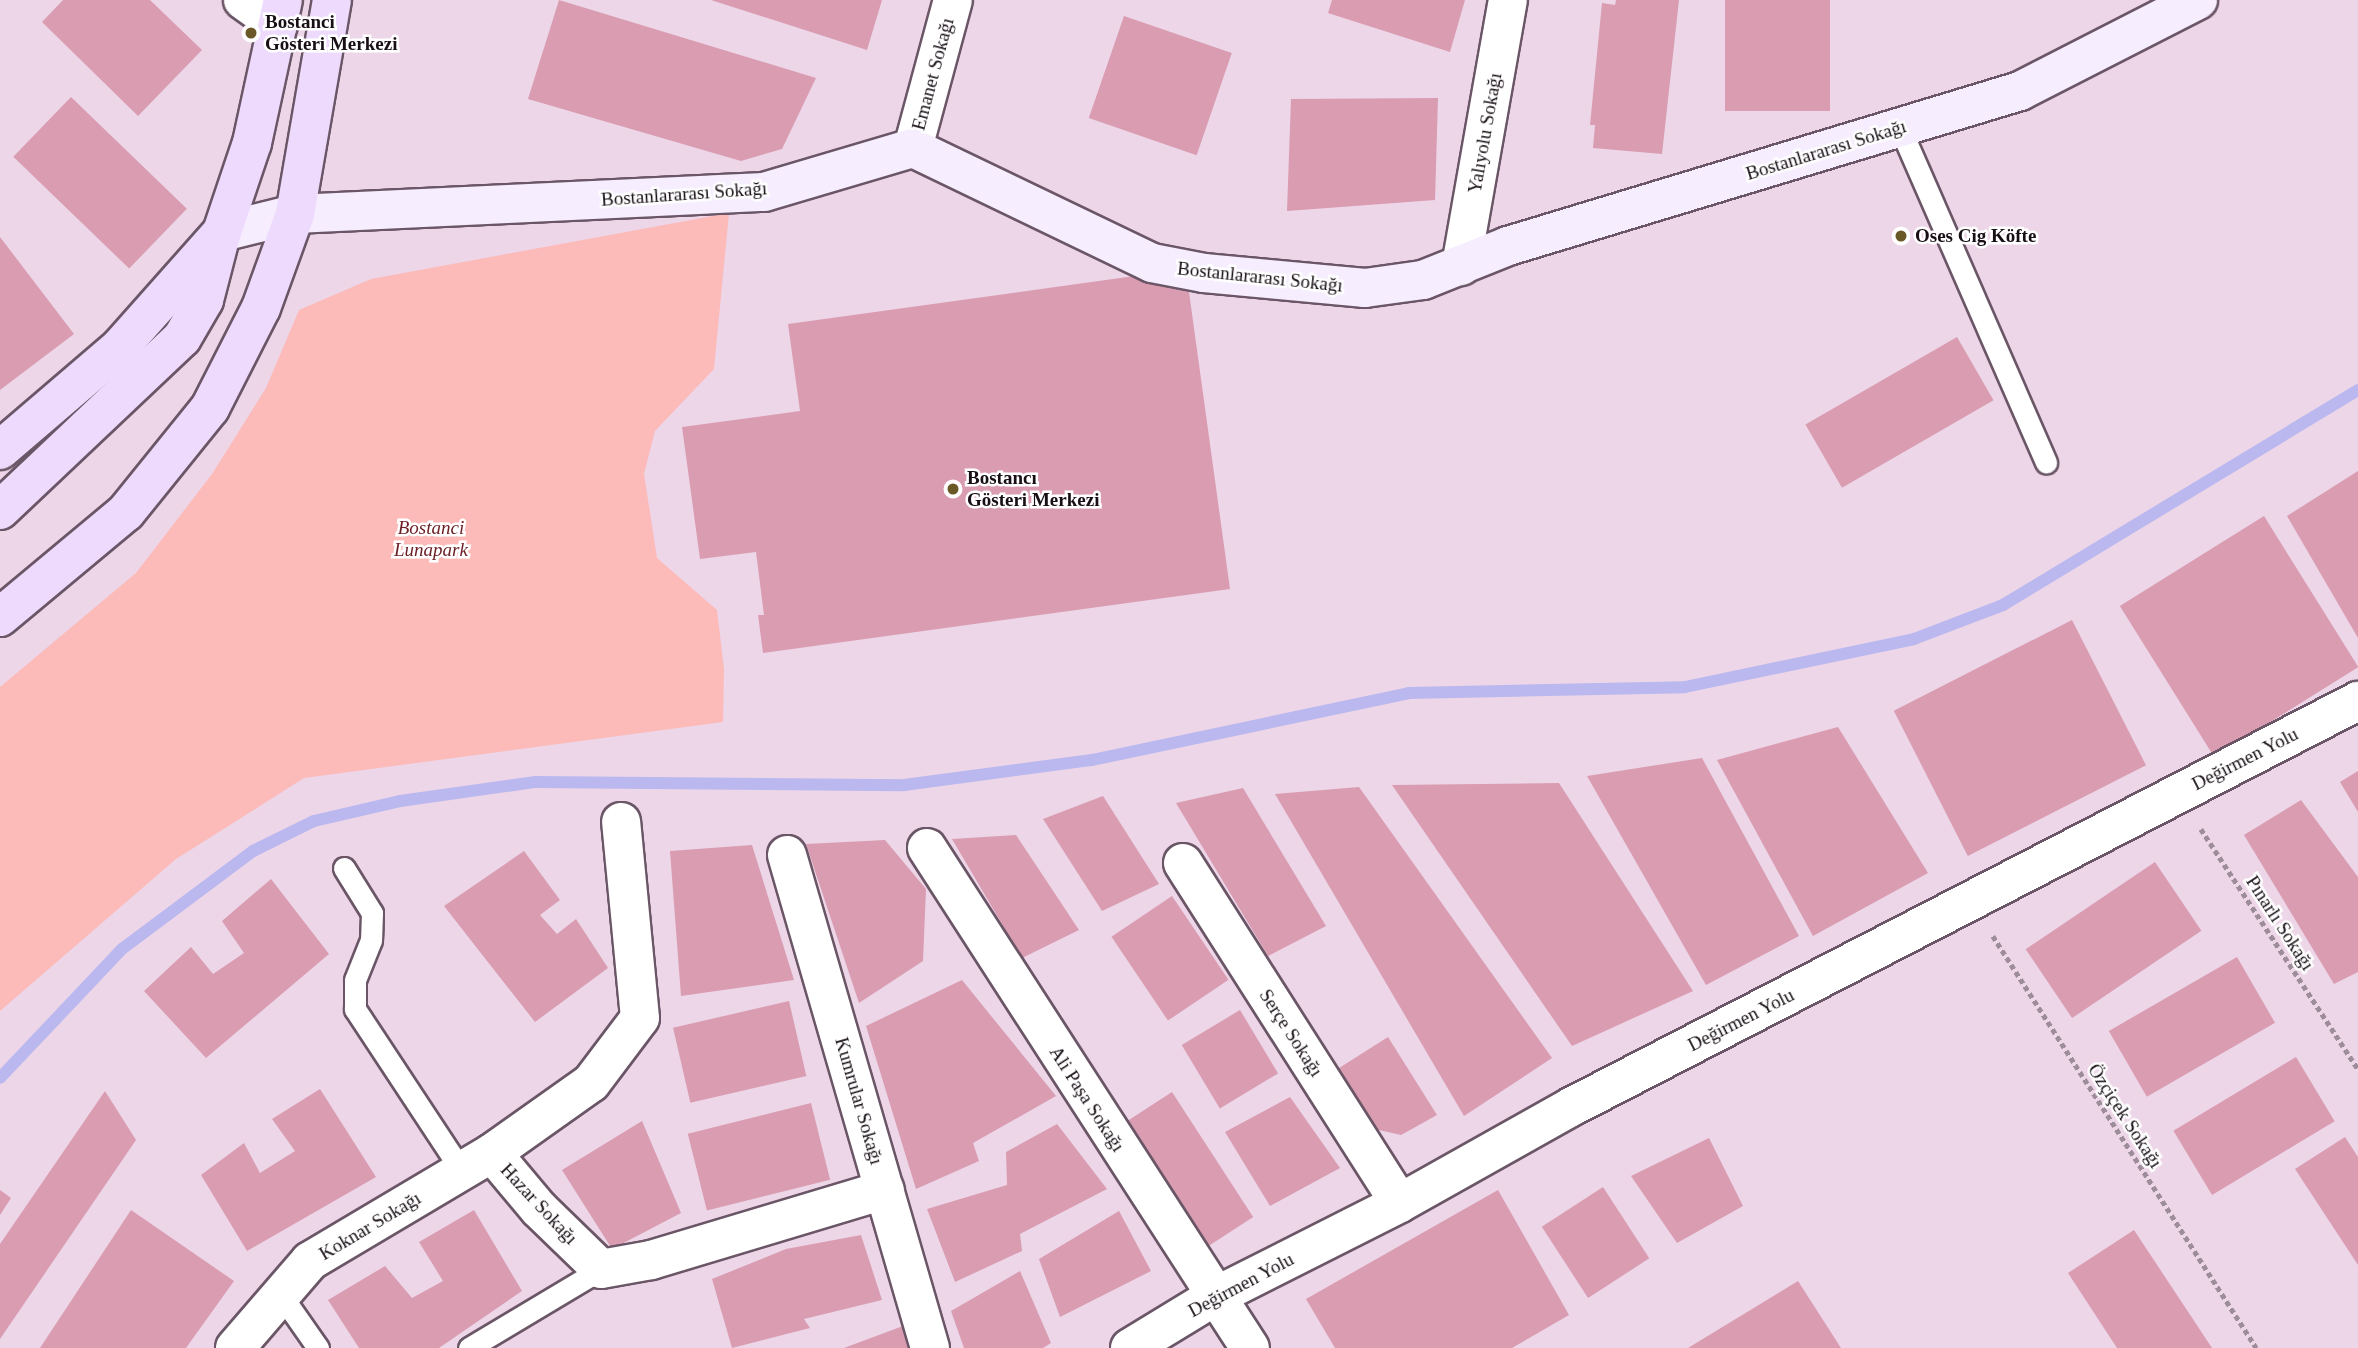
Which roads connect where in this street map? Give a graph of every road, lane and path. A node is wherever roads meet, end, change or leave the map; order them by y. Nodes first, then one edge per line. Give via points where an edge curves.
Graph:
1 (243, 0) edge
2 (332, 0) edge
3 (953, 0) edge
4 (1508, 0) edge
5 (2198, 0) edge
6 (280, 13) edge
7 (1900, 128) junction
8 (912, 148) junction
9 (295, 214) junction
10 (222, 232) junction
11 (1461, 266) junction
12 (0, 450) edge
13 (2046, 462) dead end
14 (0, 510) edge
15 (0, 617) edge
16 (2358, 701) edge
17 (2178, 793) junction
18 (621, 822) dead end
19 (927, 848) dead end
20 (787, 855) dead end
21 (1183, 863) dead end
22 (344, 868) dead end
23 (1970, 900) junction
24 (2358, 1069) edge
25 (477, 1162) junction
26 (885, 1190) junction
27 (1400, 1203) junction
28 (601, 1269) junction
29 (281, 1295) junction
30 (1214, 1297) junction
31 (235, 1348) edge
32 (318, 1348) edge
33 (469, 1348) edge
34 (930, 1348) edge
35 (1130, 1348) edge
36 (1250, 1348) edge
37 (2256, 1348) edge

1 - 6 street
2 - 9 main road
3 - 8 street, Emanet Sokağı
4 - 11 street, Yalıyolu Sokağı
5 - 7 main road, Bostanlararası Sokağı via 2020,92
6 - 10 main road via 252,143
7 - 11 main road, Bostanlararası Sokağı via 1508,246
7 - 13 lane
8 - 9 main road, Bostanlararası Sokağı via 764,192
8 - 11 main road, Bostanlararası Sokağı via 1152,263 1204,273 1365,288 1423,280
9 - 10 main road, Bostanlararası Sokağı
9 - 15 main road via 261,308 210,408 126,512
10 - 12 main road via 120,347
10 - 14 main road via 204,300 182,338
16 - 17 street, Değirmen Yolu
17 - 23 street, Değirmen Yolu
17 - 24 path, Pınarlı Sokağı
18 - 25 street, Hazar Sokağı via 640,1018 591,1083
19 - 30 street, Ali Paşa Sokağı
20 - 26 street, Kumrular Sokağı
21 - 27 street, Serçe Sokağı
22 - 25 lane via 372,913 371,940 355,980 355,1009
23 - 27 street, Değirmen Yolu via 1571,1107
23 - 37 path, Özçiçek Sokağı
25 - 28 street, Hazar Sokağı via 539,1209
25 - 29 street, Koknar Sokağı via 310,1261
26 - 28 street via 651,1260
26 - 34 street, Kumrular Sokağı
27 - 30 street, Değirmen Yolu
28 - 33 lane
29 - 31 street, Koknar Sokağı
29 - 32 lane
30 - 35 street, Değirmen Yolu
30 - 36 street, Ali Paşa Sokağı

